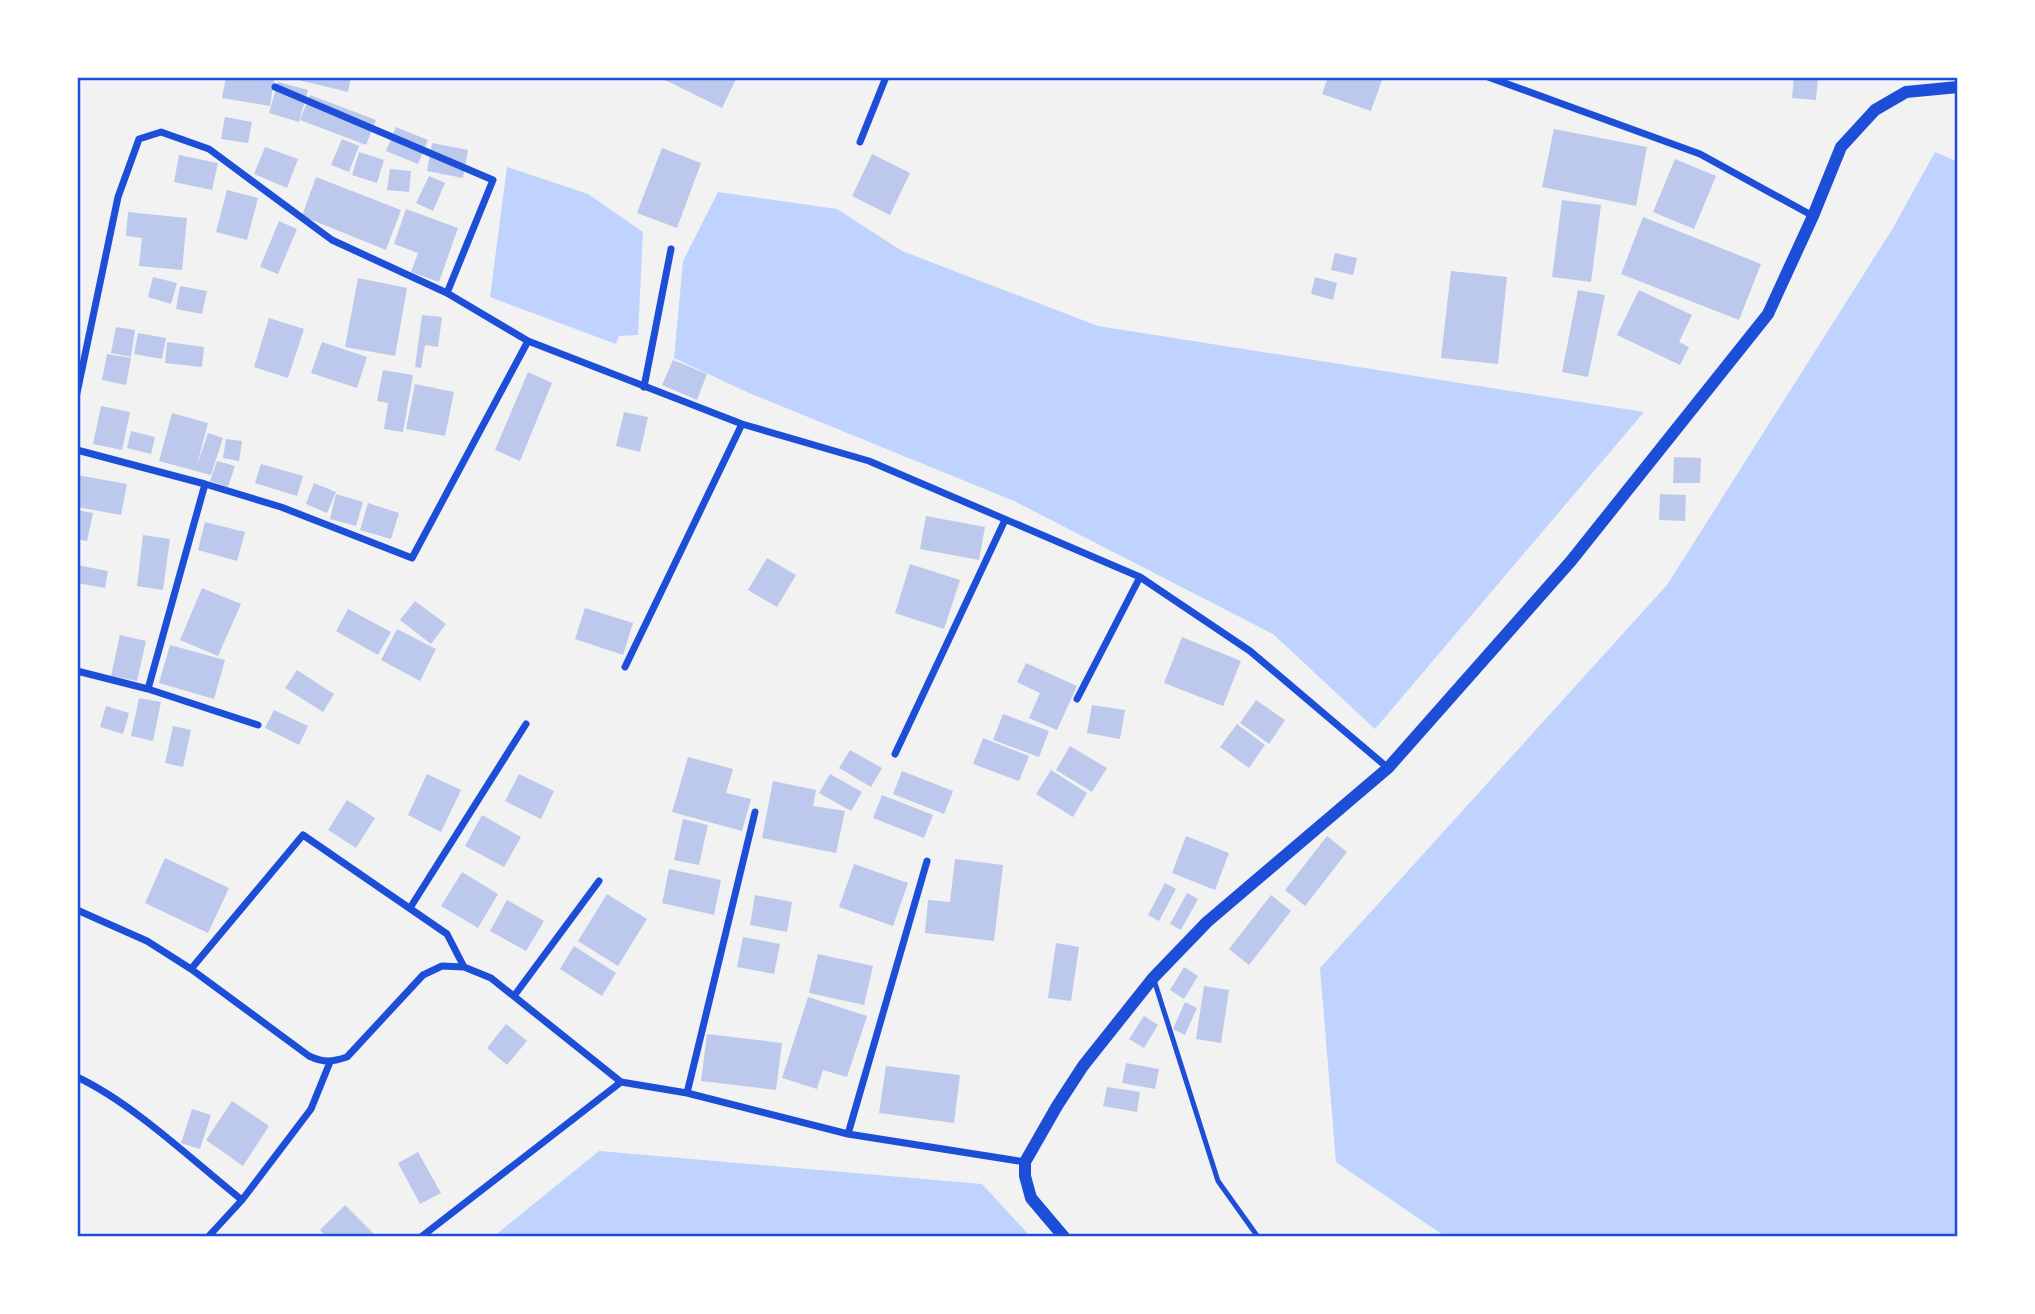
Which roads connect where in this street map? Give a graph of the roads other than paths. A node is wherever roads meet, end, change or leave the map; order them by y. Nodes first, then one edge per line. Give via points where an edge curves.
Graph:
1 (886, 77) edge
2 (1488, 77) edge
3 (275, 87) dead end
4 (1958, 88) edge
5 (860, 142) dead end
6 (1813, 216) junction
7 (671, 249) dead end
8 (447, 293) junction
9 (528, 341) junction
10 (643, 387) junction
11 (77, 393) edge
12 (742, 424) junction
13 (77, 450) edge
14 (205, 484) junction
15 (1004, 520) junction
16 (1140, 577) junction
17 (625, 667) dead end
18 (77, 671) edge
19 (148, 689) junction
20 (1077, 699) dead end
21 (526, 724) dead end
22 (258, 725) dead end
23 (895, 754) dead end
24 (1388, 768) junction
25 (755, 812) dead end
26 (927, 861) dead end
27 (599, 881) dead end
28 (410, 908) junction
29 (77, 909) edge
30 (464, 967) junction
31 (191, 969) junction
32 (1153, 978) junction
33 (514, 996) junction
34 (331, 1062) junction
35 (77, 1077) edge
36 (621, 1082) junction
37 (687, 1093) junction
38 (848, 1134) junction
39 (1026, 1162) junction
40 (242, 1200) junction
41 (208, 1237) edge
42 (421, 1237) edge
43 (1064, 1237) edge
44 (1258, 1237) edge

1 - 5 street
2 - 6 street via 1700,154
3 - 8 street via 493,180
4 - 6 street via 1906,92 1875,110 1841,147
6 - 24 street via 1768,314 1570,561
7 - 10 street
8 - 9 street
8 - 11 street via 332,240 209,149 161,132 139,139 118,197
9 - 10 street
9 - 14 street via 412,558 281,507
10 - 12 street
12 - 15 street via 869,461
12 - 17 street
13 - 14 street
14 - 19 street
15 - 16 street
15 - 23 street
16 - 20 street
16 - 24 street via 1250,651
18 - 19 street
19 - 22 street
21 - 28 street
24 - 32 street via 1207,922
25 - 37 street
26 - 38 street
27 - 33 street
28 - 30 street via 447,934
28 - 31 street via 303,835
29 - 31 street via 147,941
30 - 33 street via 491,978
30 - 34 street via 442,966 423,975 346,1057
31 - 34 street via 309,1056
32 - 39 street via 1083,1066
32 - 44 lane via 1218,1181
33 - 36 street
34 - 40 street via 311,1110
35 - 40 street via 138,1116
36 - 37 street
36 - 42 street
37 - 38 street
38 - 39 street
39 - 43 street via 1031,1198
40 - 41 street

